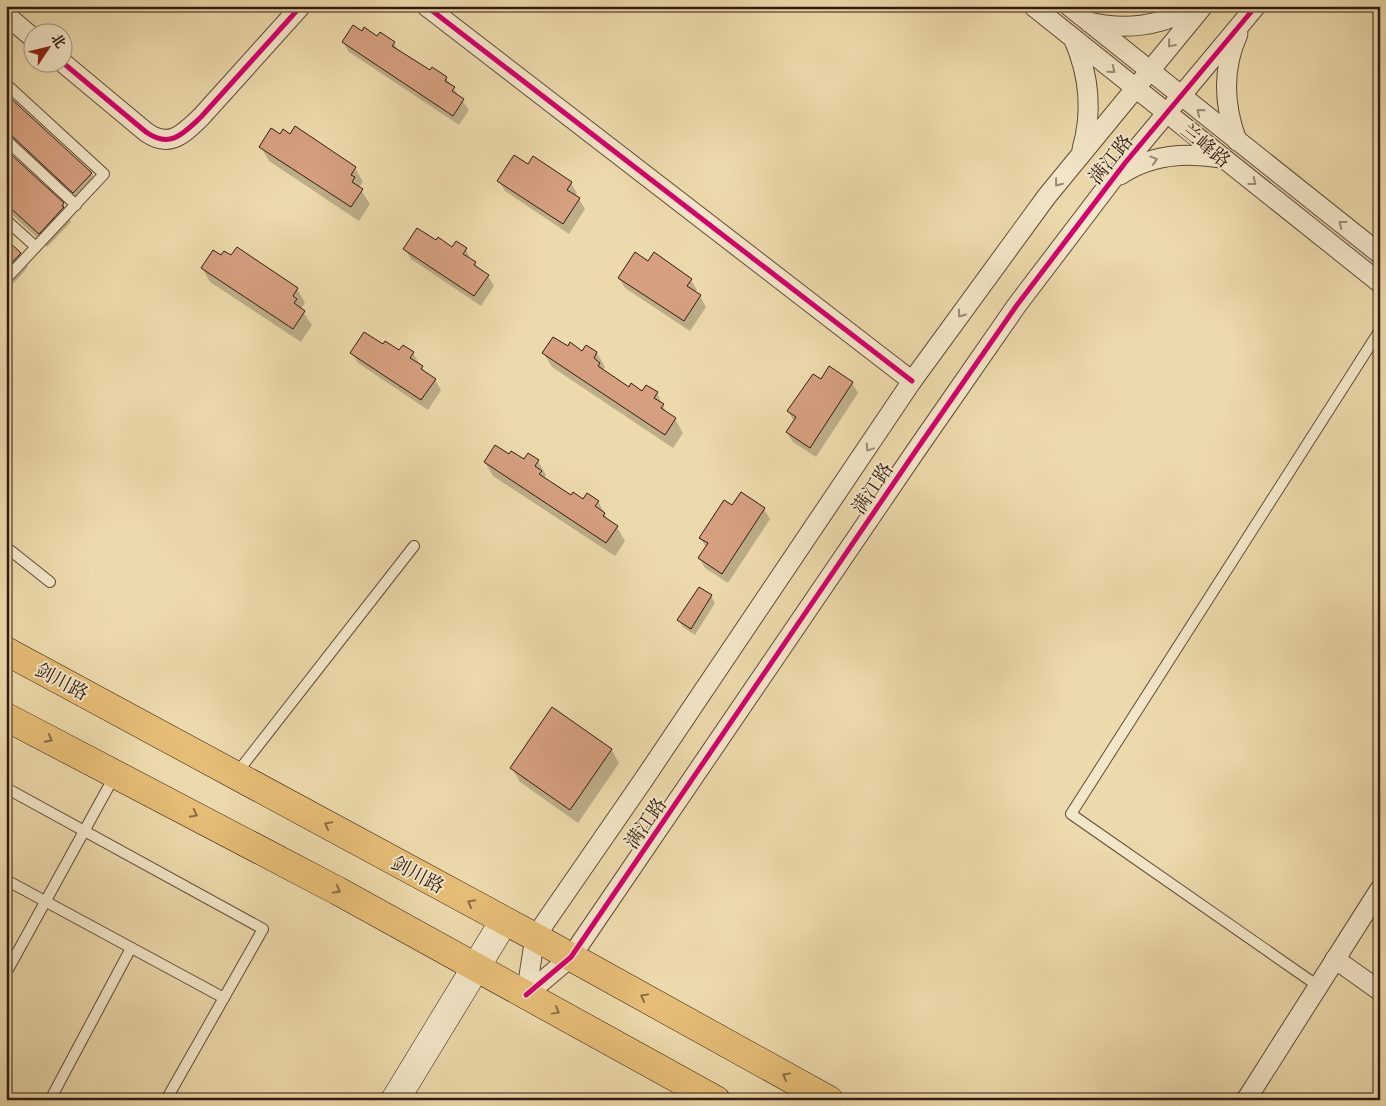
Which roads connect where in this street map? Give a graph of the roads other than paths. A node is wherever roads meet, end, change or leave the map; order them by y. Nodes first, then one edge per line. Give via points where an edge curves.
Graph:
1 (301, 6) edge
2 (426, 6) edge
3 (1034, 6) edge
4 (1069, 6) edge
5 (1196, 6) edge
6 (1203, 6) edge
7 (1253, 9) edge
8 (6, 15) edge
9 (1088, 21) junction
10 (22, 29) edge
11 (1073, 38) junction
12 (72, 70) edge
13 (1148, 71) junction
14 (6, 84) edge
15 (1134, 88) junction
16 (1180, 96) junction
17 (1166, 113) junction
18 (6, 140) edge
19 (1237, 142) junction
20 (1081, 154) junction
21 (1221, 158) junction
22 (1110, 182) junction
23 (76, 205) junction
24 (6, 220) edge
25 (36, 247) junction
26 (1380, 254) edge
27 (6, 279) edge
28 (1380, 283) edge
29 (1380, 330) edge
30 (912, 381) junction
31 (414, 546) dead end
32 (6, 547) edge
33 (50, 582) dead end
34 (6, 651) edge
35 (6, 717) edge
36 (115, 774) junction
37 (236, 775) junction
38 (6, 788) edge
39 (84, 831) junction
40 (6, 880) edge
41 (1380, 889) edge
42 (46, 901) junction
43 (504, 921) junction
44 (535, 937) junction
45 (132, 948) junction
46 (571, 957) junction
47 (1335, 959) junction
48 (475, 966) junction
49 (6, 973) edge
50 (1318, 986) junction
51 (1380, 991) edge
52 (526, 995) junction
53 (224, 998) junction
54 (50, 1100) edge
55 (166, 1100) edge
56 (395, 1100) edge
57 (716, 1100) edge
58 (829, 1100) edge
59 (1246, 1100) edge

1 - 12 street via 201,117 172,139 160,140 146,132
2 - 30 street
3 - 11 street, 兰峰路
4 - 9 street, 兰峰路
5 - 9 street via 1167,20 1143,26 1119,27
6 -> 13 street, 满江路
7 - 16 street, 满江路
7 - 19 street via 1236,40 1227,70 1226,100
8 - 10 street
9 - 13 street, 兰峰路
11 -> 15 street, 兰峰路
11 - 20 street via 1084,68 1089,100
13 - 15 street, 满江路
13 - 16 street, 兰峰路
14 - 23 lane via 104,174
15 - 17 street, 兰峰路
15 - 20 street, 满江路
16 - 17 street, 满江路
19 -> 16 street, 兰峰路
17 - 21 street, 兰峰路
17 - 22 street, 满江路
18 - 23 lane
26 -> 19 street, 兰峰路
20 -> 30 street, 满江路
22 -> 21 street via 1157,158 1189,154
21 -> 28 street, 兰峰路
22 - 46 street, 满江路 via 954,394
23 - 25 lane
24 - 25 lane
25 - 27 lane
29 - 50 lane via 1071,814
30 -> 44 street, 满江路
31 - 37 lane
32 - 33 lane
34 - 37 highway, 剑川路
35 -> 36 highway
36 - 39 lane
36 -> 48 highway
43 -> 37 highway, 剑川路
38 - 39 lane
39 - 42 lane
39 - 53 lane via 263,929
40 - 42 lane
41 - 47 street
42 - 45 lane
42 - 49 lane
43 - 44 highway, 剑川路
43 - 48 street
44 - 46 highway, 剑川路
44 - 52 street, 满江路
45 - 53 lane
45 - 54 lane
46 - 52 street, 满江路
58 -> 46 highway, 剑川路
47 - 50 street
47 - 51 street
48 - 52 highway
48 - 56 street
50 - 59 street
52 -> 57 highway
53 - 55 lane

